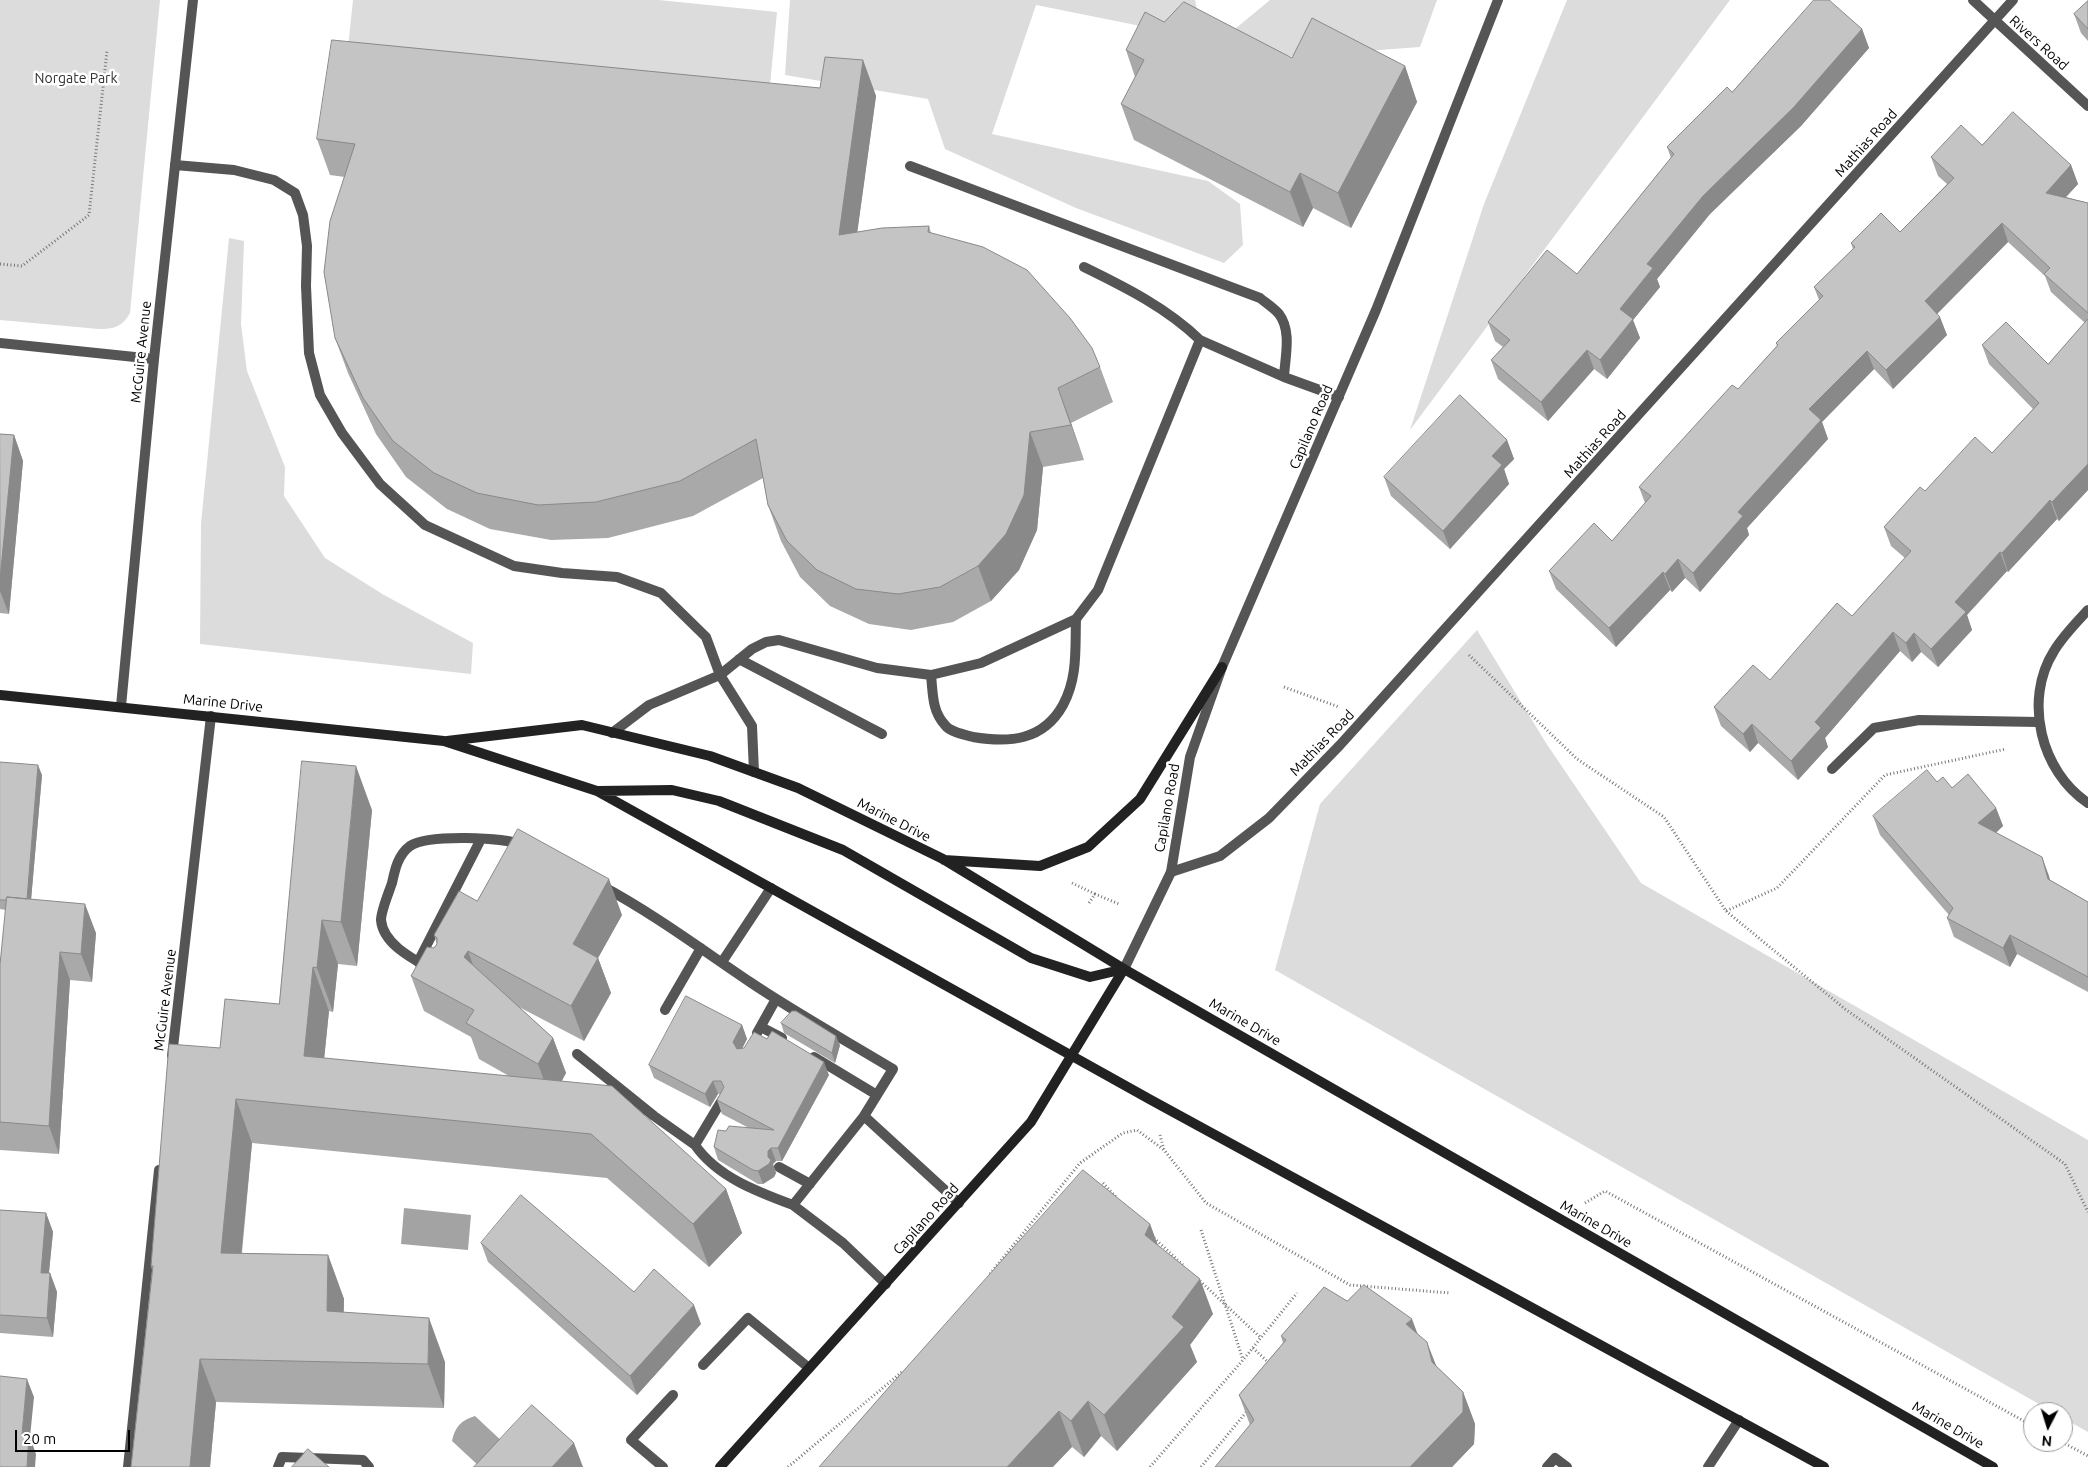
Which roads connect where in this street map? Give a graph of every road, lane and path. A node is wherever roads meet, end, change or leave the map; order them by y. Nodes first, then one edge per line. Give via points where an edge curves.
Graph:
1 (193, 0) edge
2 (1498, 0) edge
3 (1973, 0) edge
4 (2013, 0) edge
5 (1994, 21) junction
6 (107, 51) dead end
7 (2088, 106) edge
8 (175, 165) junction
9 (910, 166) dead end
10 (0, 264) edge
11 (1084, 267) dead end
12 (1200, 340) junction
13 (0, 343) edge
14 (154, 359) junction
15 (1284, 377) junction
16 (1339, 397) junction
17 (2088, 610) edge
18 (1076, 619) junction
19 (1469, 654) dead end
20 (739, 659) junction
21 (1222, 667) junction
22 (720, 675) junction
23 (931, 675) junction
24 (1284, 687) dead end
25 (0, 695) edge
26 (121, 706) junction
27 (1339, 707) dead end
28 (211, 716) junction
29 (2039, 722) junction
30 (612, 733) junction
31 (882, 734) dead end
32 (2043, 740) junction
33 (444, 741) junction
34 (1832, 769) dead end
35 (754, 772) junction
36 (597, 792) junction
37 (2088, 803) edge
38 (481, 839) junction
39 (530, 848) edge
40 (943, 859) junction
41 (1171, 872) junction
42 (596, 883) edge
43 (1072, 883) dead end
44 (771, 888) junction
45 (1095, 894) junction
46 (1089, 904) dead end
47 (1120, 904) dead end
48 (1726, 911) junction
49 (702, 948) junction
50 (418, 962) junction
51 (722, 962) junction
52 (1124, 969) junction
53 (444, 977) edge
54 (776, 999) junction
55 (665, 1010) dead end
56 (760, 1027) junction
57 (753, 1041) edge
58 (790, 1043) edge
59 (807, 1053) edge
60 (577, 1054) dead end
61 (1072, 1057) junction
62 (171, 1068) edge
63 (877, 1095) junction
64 (722, 1100) edge
65 (1151, 1100) junction
66 (864, 1116) junction
67 (695, 1145) junction
68 (1164, 1150) junction
69 (161, 1157) edge
70 (779, 1167) dead end
71 (1103, 1182) dead end
72 (810, 1184) junction
73 (959, 1203) junction
74 (793, 1204) junction
75 (1122, 1204) edge
76 (2088, 1212) edge
77 (1559, 1219) junction
78 (1201, 1230) dead end
79 (1148, 1232) edge
80 (1190, 1272) edge
81 (988, 1277) edge
82 (1197, 1278) edge
83 (886, 1284) junction
84 (1298, 1293) dead end
85 (1458, 1294) dead end
86 (1225, 1304) junction
87 (1261, 1338) junction
88 (1252, 1348) junction
89 (1243, 1360) junction
90 (702, 1365) dead end
91 (911, 1365) edge
92 (1272, 1366) edge
93 (809, 1368) junction
94 (673, 1395) dead end
95 (1249, 1409) edge
96 (1739, 1420) junction
97 (2023, 1421) edge
98 (2073, 1448) edge
99 (2088, 1456) edge
100 (128, 1467) edge
101 (278, 1467) edge
102 (369, 1467) edge
103 (663, 1467) edge
104 (720, 1467) edge
105 (788, 1467) edge
106 (1150, 1467) edge
107 (1201, 1467) edge
108 (1547, 1467) edge
109 (1567, 1467) edge
110 (1708, 1467) edge
111 (1824, 1467) edge
112 (1993, 1467) edge

1 - 8 street, McGuire Avenue
2 - 16 street, Capilano Road
3 - 5 street, Rivers Road
4 - 5 street, Mathias Road
5 - 7 street, Rivers Road
5 - 41 street, Mathias Road via 1470,602 1269,818 1220,856
6 - 10 path via 89,215 22,266
8 - 14 street, McGuire Avenue
8 - 22 street via 242,172 274,180 296,193 306,238 310,352 320,395 346,439 380,484 425,525 514,566 617,577 661,593 706,637
9 - 15 street via 1260,298 1283,320 1287,337
11 - 12 street via 1148,301
12 - 15 street
12 - 18 street via 1098,590
13 - 14 street
14 - 26 street, McGuire Avenue
15 - 16 street
16 - 21 street, Capilano Road
17 - 29 street via 2053,651 2043,673 2038,697
18 - 23 street via 981,664
18 - 23 street via 1075,677 1063,705 1050,723 1024,738 997,741 946,728 934,710
19 - 48 path via 1577,759 1664,816
20 - 22 street
20 - 23 street via 766,642 778,640 877,668
20 - 31 street
21 - 40 main road via 1140,799 1088,847 1040,866
21 - 41 street, Capilano Road via 1190,757
22 - 30 street via 649,705
22 - 35 street via 752,726
24 - 27 path
25 - 26 main road, Marine Drive
26 - 28 main road, Marine Drive
28 - 33 main road, Marine Drive
28 - 62 street, McGuire Avenue
29 - 32 street
29 - 34 street via 1919,720 1874,728
30 - 33 main road, Marine Drive via 582,725
30 - 35 main road, Marine Drive via 710,756
32 - 37 street via 2063,780
32 - 48 path via 1884,775 1778,888
33 - 36 main road, Marine Drive
35 - 40 main road, Marine Drive via 798,788
36 - 44 main road, Marine Drive
36 - 52 main road via 672,790 719,801 843,850 1031,958 1090,977
38 - 39 street
38 - 50 street
38 - 50 street via 442,837 411,845 398,860 381,920 388,939
40 - 52 main road, Marine Drive
41 - 52 street, Capilano Road
42 - 49 street
43 - 45 path
44 - 51 street
44 - 61 main road, Marine Drive
45 - 46 path
45 - 47 path
48 - 76 path via 1845,1009 2065,1164
49 - 51 street
49 - 55 street
50 - 53 street
51 - 54 street
52 - 61 main road, Capilano Road
52 - 77 main road, Marine Drive
54 - 56 street
54 - 63 street via 893,1069
56 - 57 street
56 - 58 street
59 - 63 street
60 - 67 street
61 - 65 main road, Marine Drive
61 - 73 main road, Capilano Road via 1036,1117
63 - 66 street
64 - 67 street via 709,1130
65 - 68 path
65 - 96 main road, Marine Drive
66 - 72 street
66 - 73 street
67 - 74 street via 715,1166 759,1192
68 - 81 path via 1137,1130 1123,1132 1088,1156
68 - 85 path via 1206,1203 1350,1285
69 - 100 street
70 - 72 street
71 - 75 path
72 - 74 street
73 - 83 main road, Capilano Road
74 - 83 street via 843,1243
77 - 97 path via 1605,1191
77 - 112 main road, Marine Drive
78 - 86 path
79 - 80 path
82 - 86 path
83 - 93 main road, Capilano Road
84 - 87 path
86 - 87 path
86 - 89 path
87 - 88 path
88 - 89 path
88 - 92 path
89 - 106 path
90 - 93 street via 748,1318
91 - 105 path
93 - 104 main road, Capilano Road
94 - 103 street via 631,1440
95 - 107 path
96 - 110 street
96 - 111 main road, Marine Drive
98 - 99 path
101 - 102 street via 282,1457 363,1460
108 - 109 street via 1555,1458

